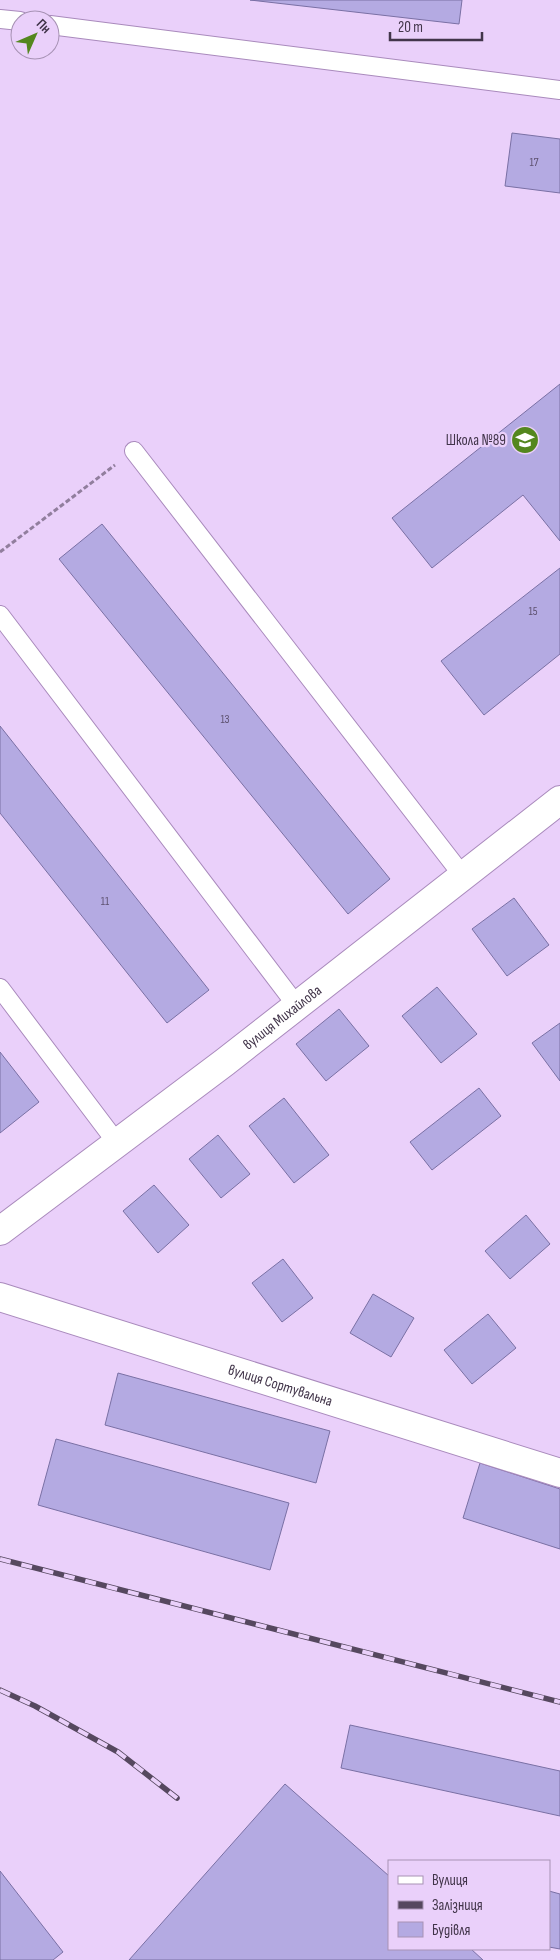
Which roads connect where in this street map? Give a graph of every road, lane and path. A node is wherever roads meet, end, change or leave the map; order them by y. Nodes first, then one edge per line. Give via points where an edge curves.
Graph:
1 (60, 26) edge
2 (560, 90) edge
3 (134, 450) joint
4 (0, 552) edge
5 (0, 615) edge
6 (560, 800) edge
7 (463, 876) junction
8 (0, 988) edge
9 (297, 1006) junction
10 (117, 1143) junction
11 (0, 1231) edge
12 (0, 1297) edge
13 (560, 1473) edge

1 - 2 lane
3 - 4 path
3 - 7 lane
5 - 9 lane
6 - 7 street, вулиця Михайлова
7 - 9 street, вулиця Михайлова
8 - 10 lane
9 - 10 street, вулиця Михайлова
10 - 11 street, вулиця Михайлова
12 - 13 street, вулиця Сортувальна

